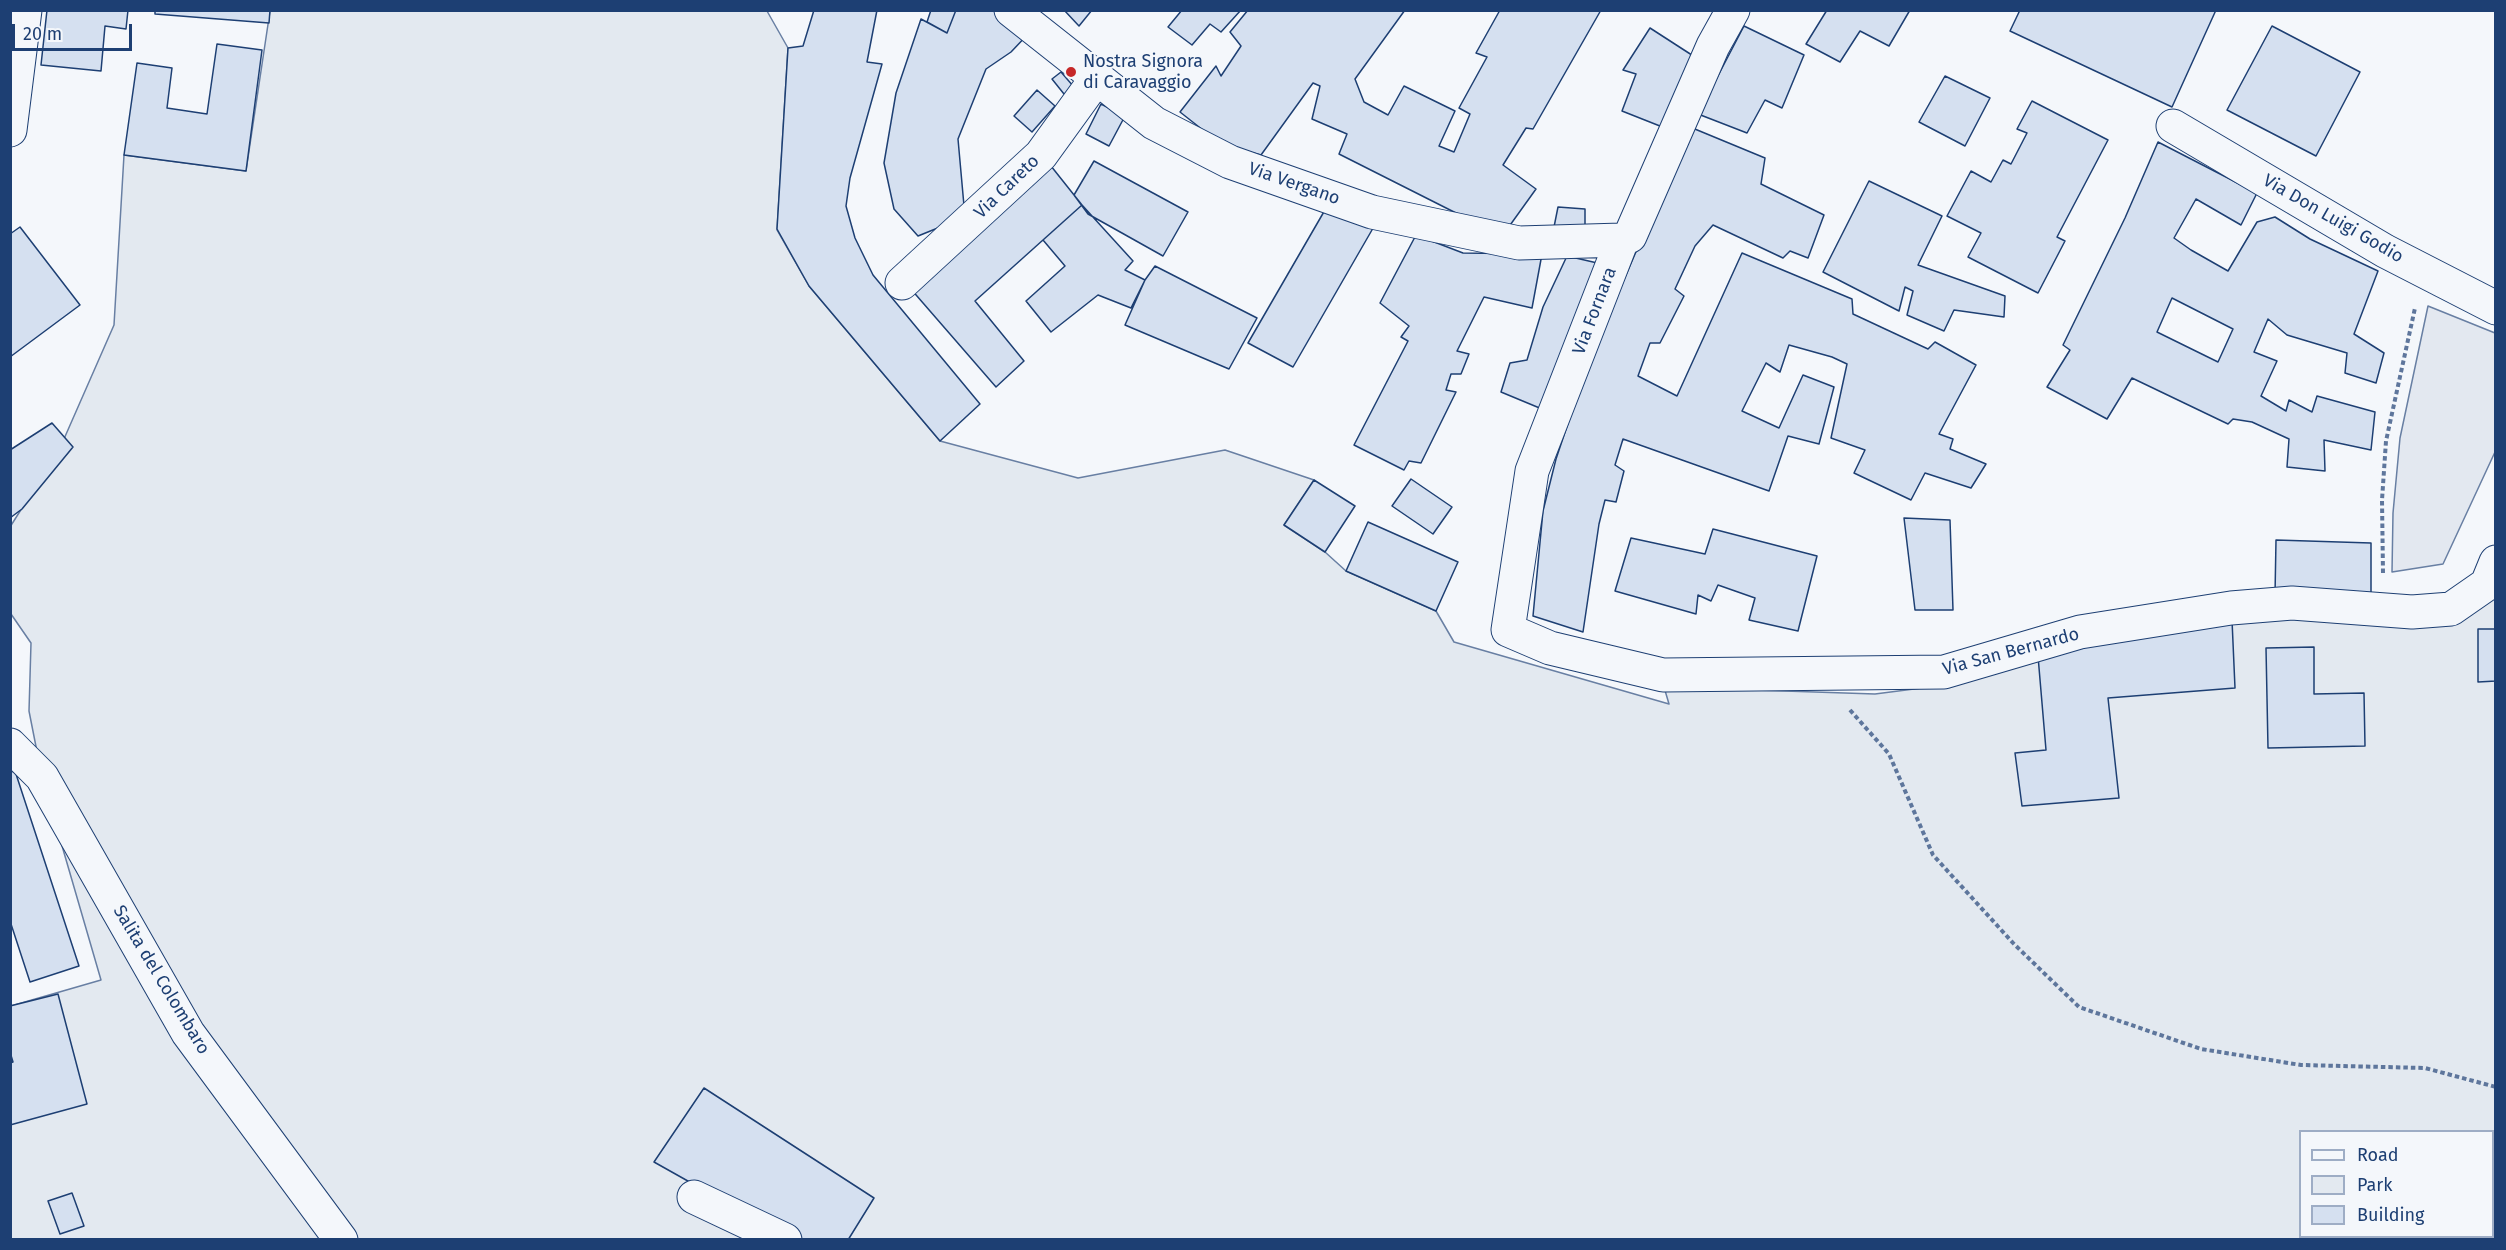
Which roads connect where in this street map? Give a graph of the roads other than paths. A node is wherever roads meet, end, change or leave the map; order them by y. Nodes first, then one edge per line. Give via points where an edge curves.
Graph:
1 (24, 10) edge
2 (1011, 10) edge
3 (1733, 10) edge
4 (1096, 78) junction
5 (2173, 126) dead end
6 (10, 130) edge
7 (1622, 240) junction
8 (902, 283) dead end
9 (2495, 321) edge
10 (2496, 562) edge
11 (1508, 630) joint
12 (10, 745) edge
13 (694, 1197) dead end
14 (341, 1239) edge
15 (785, 1239) edge

1 - 6 street
2 - 4 street, Via Vergano
3 - 7 street, Via Fornara via 1713,46 1630,236
4 - 7 street, Via Vergano via 1154,123 1230,162 1372,212 1519,243
4 - 8 street, Via Careto via 1041,155
5 - 9 street, Via Don Luigi Godio via 2427,273
7 - 11 street, Via Fornara via 1532,471
10 - 11 street, Via San Bernardo via 2487,584 2451,609 2412,612 2292,603 2232,608 2080,632 1944,672 1663,675 1550,648
12 - 14 street, Salita del Colombaro via 42,777 188,1033
13 - 15 street

